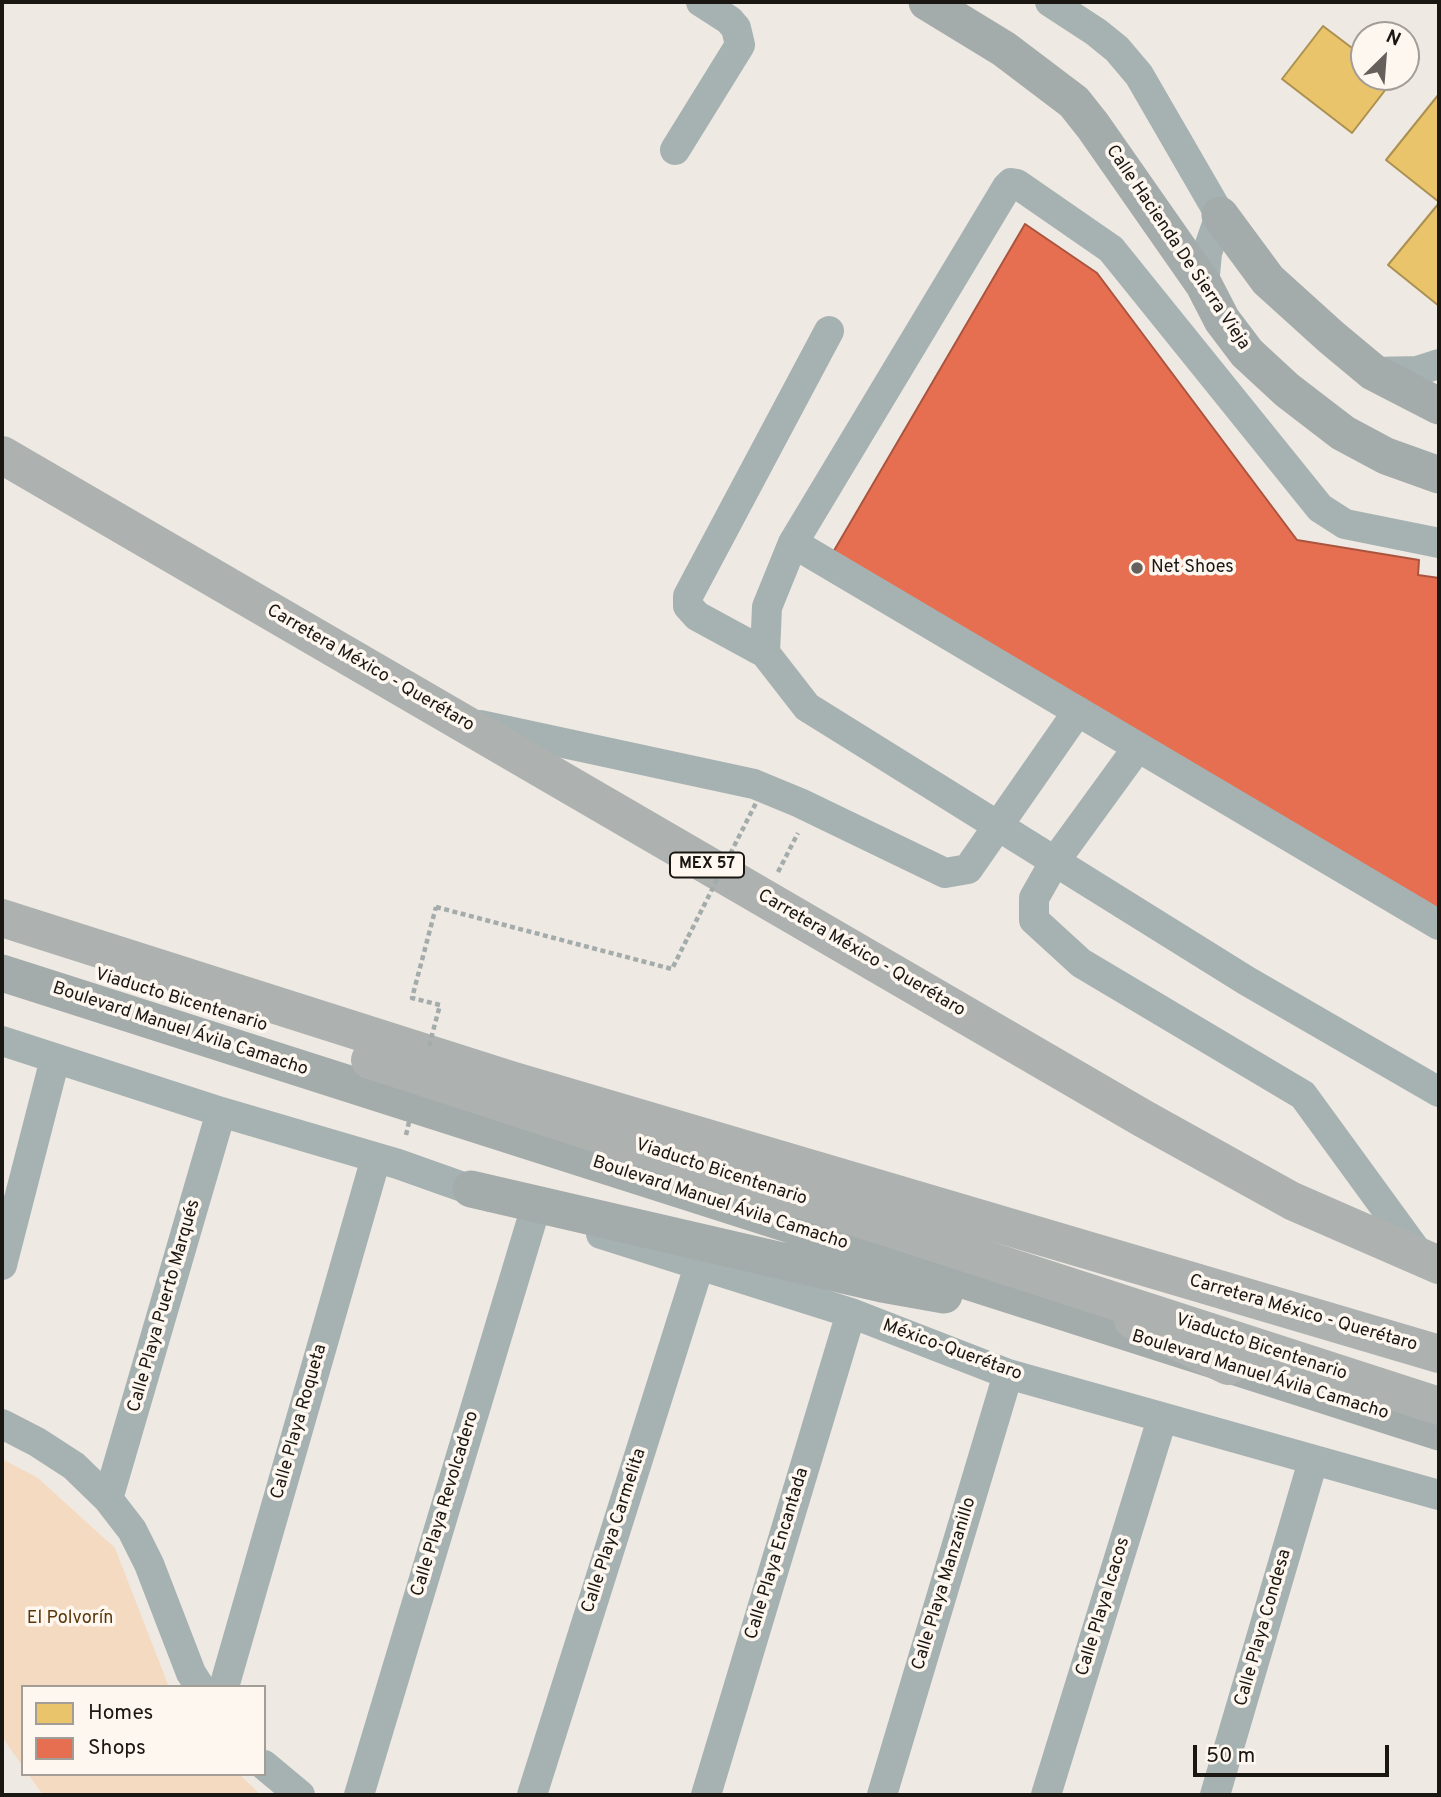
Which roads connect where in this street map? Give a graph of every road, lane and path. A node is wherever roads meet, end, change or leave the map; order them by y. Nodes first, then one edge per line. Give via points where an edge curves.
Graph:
1 (701, 2) edge
2 (927, 2) edge
3 (1050, 2) edge
4 (675, 150) dead end
5 (1220, 215) junction
6 (1204, 285) junction
7 (829, 331) dead end
8 (1439, 364) edge
9 (1373, 372) junction
10 (1439, 406) edge
11 (2, 455) edge
12 (1439, 475) edge
13 (793, 543) junction
14 (1439, 543) edge
15 (765, 653) junction
16 (1078, 711) junction
17 (459, 721) junction
18 (1138, 747) junction
19 (757, 801) dead end
20 (803, 824) dead end
21 (997, 825) junction
22 (1055, 861) junction
23 (765, 898) junction
24 (2, 918) edge
25 (1439, 925) edge
26 (2, 946) edge
27 (2, 972) edge
28 (2, 1041) edge
29 (426, 1057) dead end
30 (55, 1059) junction
31 (1439, 1092) edge
32 (416, 1096) dead end
33 (221, 1112) junction
34 (406, 1135) dead end
35 (376, 1158) junction
36 (842, 1178) junction
37 (471, 1189) junction
38 (534, 1213) junction
39 (1433, 1261) edge
40 (2, 1265) edge
41 (699, 1266) junction
42 (851, 1313) junction
43 (1076, 1317) junction
44 (1439, 1354) edge
45 (1228, 1366) junction
46 (1008, 1374) junction
47 (1439, 1406) edge
48 (1162, 1419) junction
49 (2, 1424) edge
50 (1439, 1432) edge
51 (1313, 1461) junction
52 (1439, 1495) edge
53 (108, 1499) junction
54 (199, 1685) edge
55 (225, 1685) edge
56 (266, 1767) edge
57 (300, 1795) edge
58 (359, 1795) edge
59 (532, 1795) edge
60 (706, 1795) edge
61 (882, 1795) edge
62 (1046, 1795) edge
63 (1215, 1795) edge

1 - 4 street via 729,20 740,45
2 - 6 main road, Calle Hacienda De Sierra Vieja via 1004,50 1074,103
3 - 5 street via 1117,49 1139,75
5 - 6 street via 1207,253
5 - 9 main road via 1268,280
6 - 12 main road, Calle Hacienda De Sierra Vieja via 1247,353 1287,390 1343,433 1386,456
7 - 15 street via 688,596 688,606 697,616
8 - 9 street via 1417,371
9 - 10 main road
11 - 17 highway, Carretera México - Querétaro / MEX 57
13 - 14 street via 1012,183 1111,249 1320,508 1345,524
13 - 15 street via 767,607
13 - 16 street
15 - 21 street via 807,707
16 - 18 street
16 - 21 street
17 - 21 street via 754,784 945,873 968,869
17 - 23 highway, Carretera México - Querétaro / MEX 57
18 - 22 street
18 - 25 street
19 - 29 path, bridge via 672,969 436,907 412,998 440,1005
20 - 23 path
21 - 22 street
22 - 31 street via 1247,981
22 - 39 street via 1034,898 1034,920 1082,963 1303,1095
23 - 39 highway, Carretera México - Querétaro / MEX 57 via 1292,1200
24 - 36 highway, Carretera México - Querétaro via 511,1080
26 - 47 highway, Viaducto Bicentenario, bridge via 506,1102
27 - 43 main road, Boulevard Manuel Ávila Camacho
28 - 30 street, México-Querétaro
30 - 33 street, México-Querétaro
30 - 40 street
32 - 34 path, bridge
33 - 35 street, México-Querétaro
33 - 53 street, Calle Playa Puerto Marqués
35 - 37 street, México-Querétaro
35 - 55 street, Calle Playa Roqueta
36 - 44 highway, Carretera México - Querétaro
36 - 45 highway
37 - 38 street, México-Querétaro
37 - 43 main road via 882,1284
38 - 41 street, México-Querétaro
38 - 58 street, Calle Playa Revolcadero
41 - 42 street, México-Querétaro
41 - 59 street, Calle Playa Carmelita
42 - 46 street, México-Querétaro
42 - 60 street, Calle Playa Encantada
43 - 45 main road, Boulevard Manuel Ávila Camacho
45 - 50 main road, Boulevard Manuel Ávila Camacho
46 - 48 street, México-Querétaro
46 - 61 street, Calle Playa Manzanillo
48 - 51 street, México-Querétaro
48 - 62 street, Calle Playa Icacos
49 - 53 street via 74,1466
51 - 52 street, México-Querétaro
51 - 63 street, Calle Playa Condesa
53 - 54 street via 132,1530 149,1564
56 - 57 street

